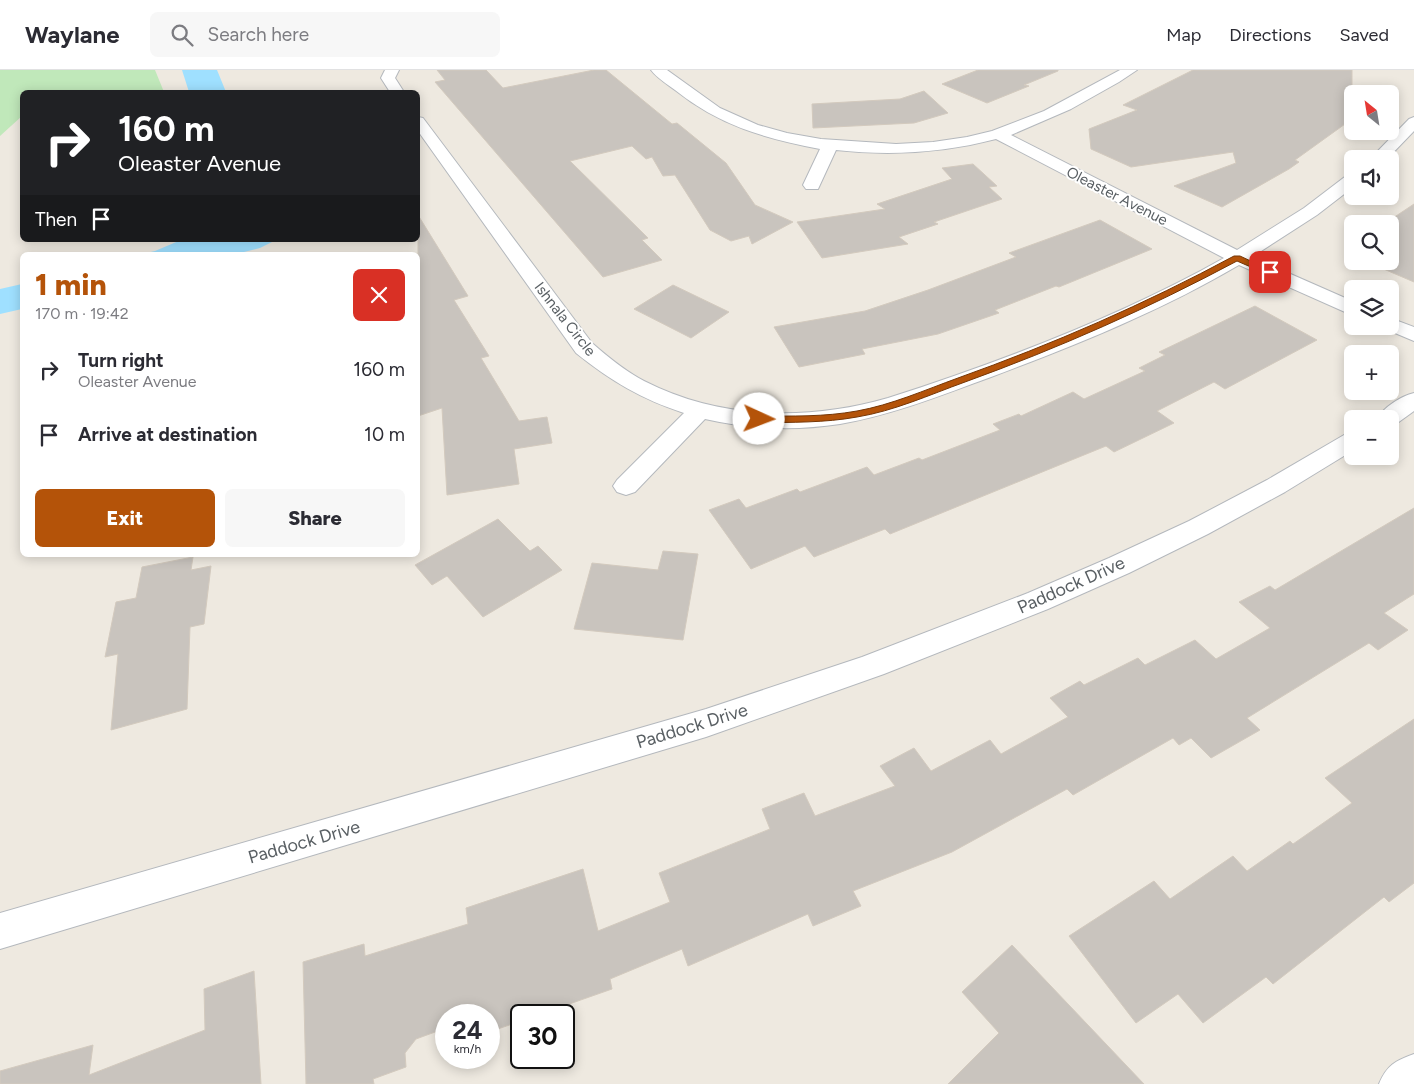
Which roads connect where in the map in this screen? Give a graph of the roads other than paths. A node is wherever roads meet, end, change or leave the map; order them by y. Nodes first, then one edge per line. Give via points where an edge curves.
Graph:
1 (392, 70) edge
2 (658, 70) edge
3 (1130, 70) edge
4 (396, 90) edge
5 (1414, 122) edge
6 (420, 124) edge
7 (998, 134) junction
8 (830, 145) junction
9 (1387, 150) edge
10 (812, 185) dead end
11 (1344, 186) edge
12 (1237, 258) junction
13 (1344, 289) edge
14 (1344, 305) edge
15 (1399, 313) edge
16 (1414, 320) edge
17 (1399, 328) edge
18 (1414, 335) edge
19 (1414, 400) edge
20 (700, 410) junction
21 (1399, 411) edge
22 (1344, 446) edge
23 (626, 486) dead end
24 (0, 931) edge
25 (1414, 1074) edge
26 (1400, 1084) edge

1 - 4 street via 388,78
2 - 8 street via 724,117 771,134
3 - 7 street via 1071,102
5 - 9 street
6 - 20 street, Ishnala Circle via 584,348 632,385
7 - 8 street via 923,147
7 - 12 street, Oleaster Avenue
8 - 10 street
11 - 12 street, Ishnala Circle via 1288,227
12 - 13 street, Oleaster Avenue via 1286,264
12 - 14 street, Oleaster Avenue
12 - 20 street, Ishnala Circle via 1103,324 1013,362 893,405 819,419 739,417
15 - 16 street
17 - 18 street
19 - 21 street
20 - 23 street
22 - 24 street, Paddock Drive via 1212,520 1093,578 953,636 812,687 696,726
25 - 26 street

